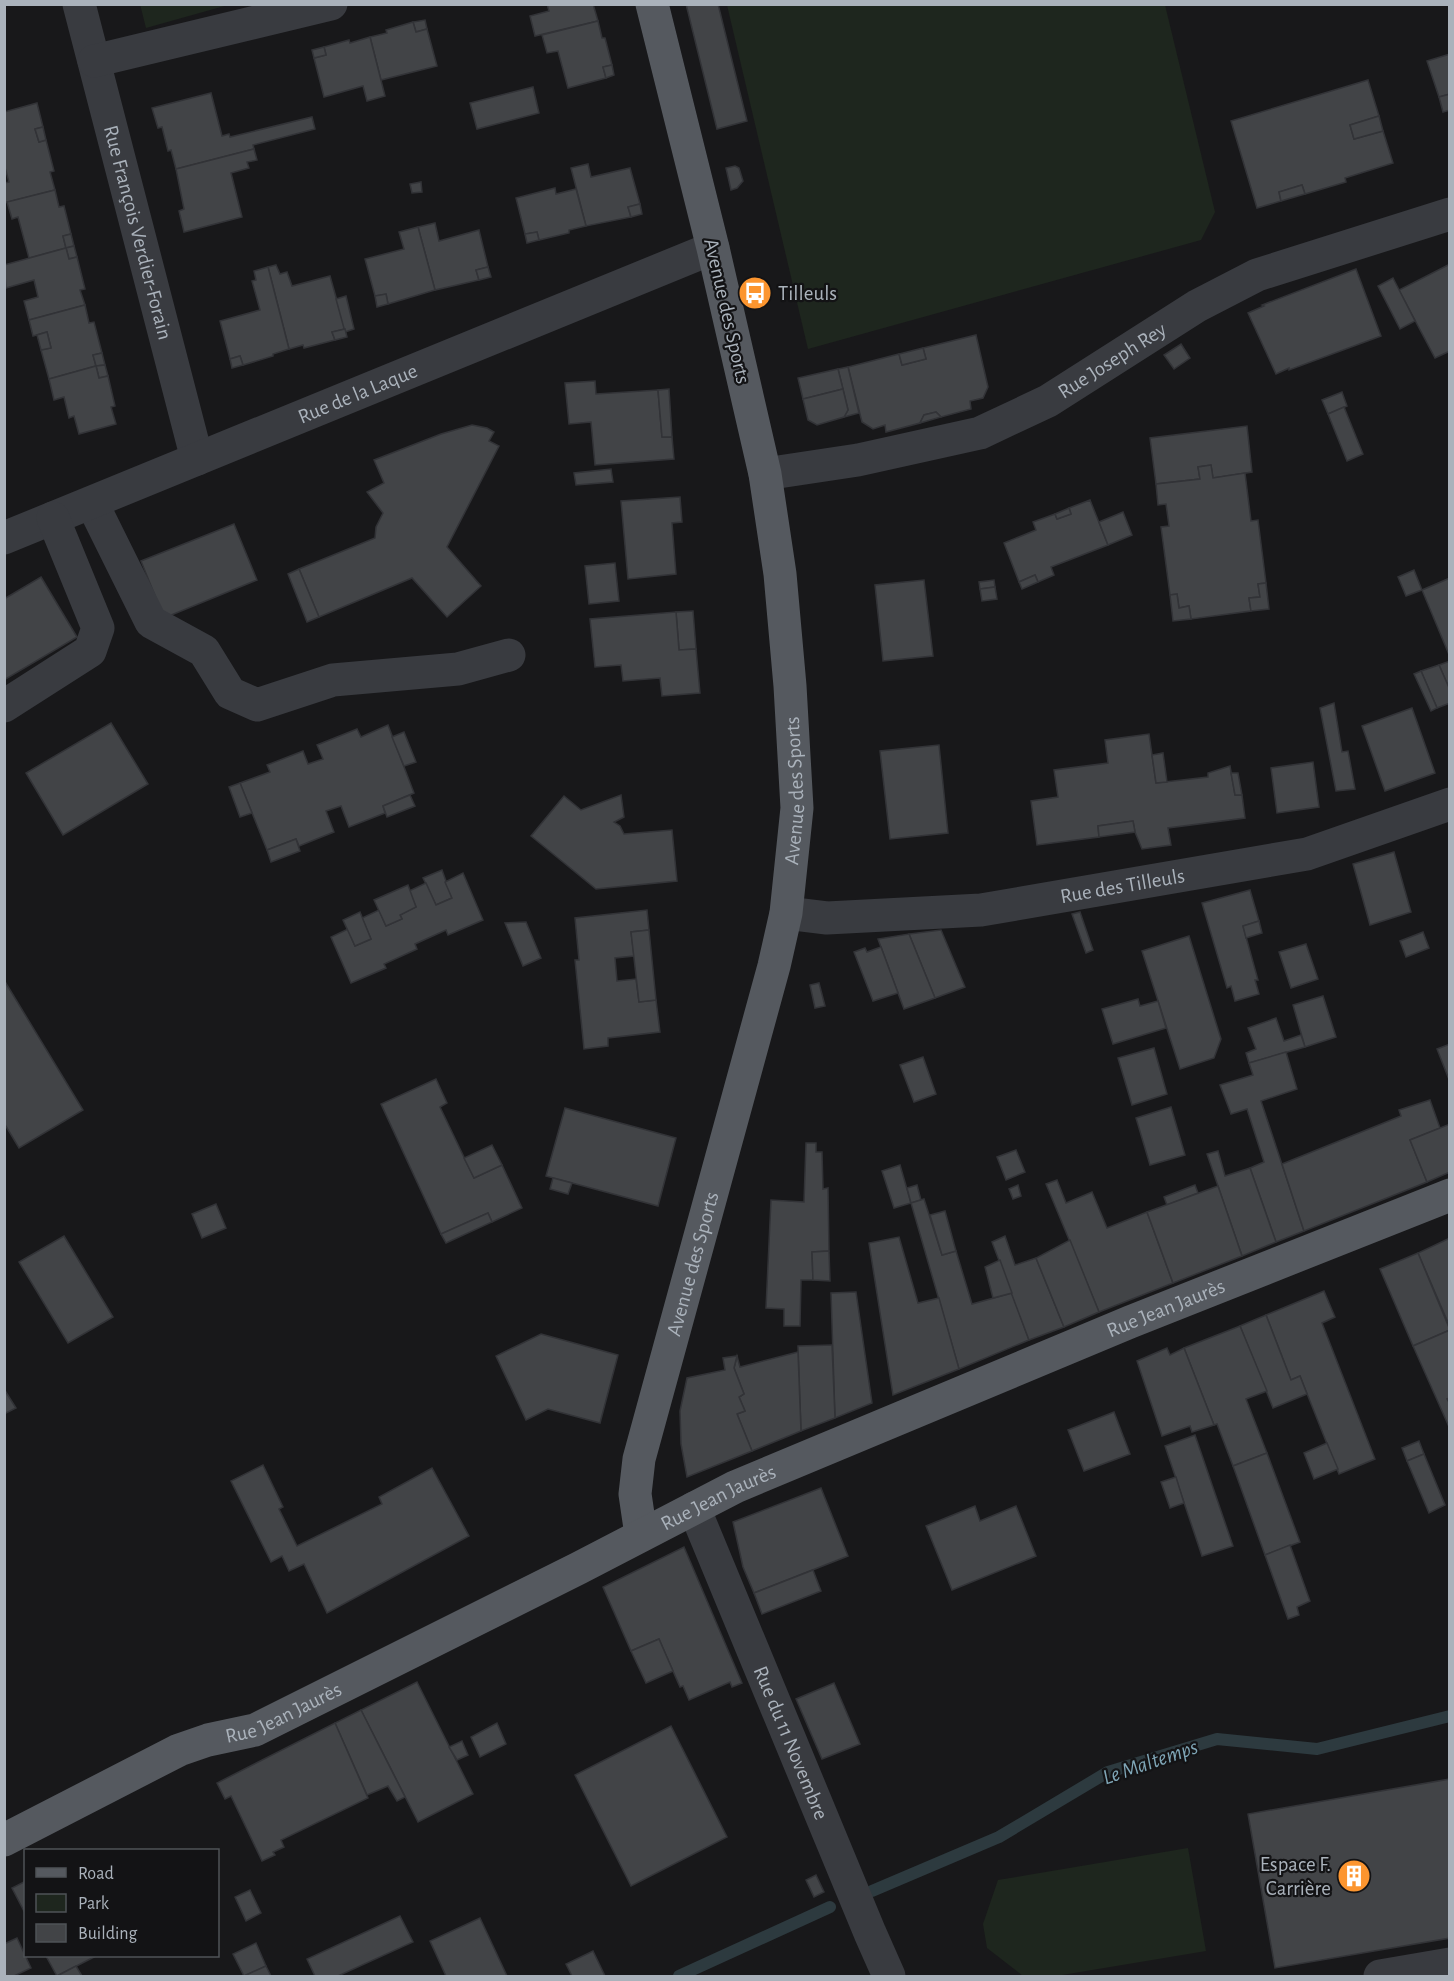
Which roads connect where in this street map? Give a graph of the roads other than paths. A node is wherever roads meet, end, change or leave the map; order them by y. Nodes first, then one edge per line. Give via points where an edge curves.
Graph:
1 (79, 4) edge
2 (331, 4) edge
3 (652, 4) edge
4 (94, 61) junction
5 (1449, 214) edge
6 (712, 248) junction
7 (197, 459) junction
8 (765, 474) junction
9 (92, 503) junction
10 (53, 518) junction
11 (4, 538) edge
12 (509, 655) dead end
13 (4, 706) edge
14 (1449, 804) edge
15 (786, 913) junction
16 (1449, 1195) edge
17 (694, 1508) junction
18 (641, 1535) junction
19 (4, 1840) edge
20 (1449, 1965) edge
21 (889, 1977) edge
22 (1380, 1977) edge

1 - 4 street, Rue François Verdier-Forain
2 - 4 street
3 - 6 main road, Avenue des Sports
4 - 7 street, Rue François Verdier-Forain
5 - 8 street, Rue Joseph Rey via 1257,275 1197,306 1048,401 980,433 858,460
6 - 7 street, Rue de la Laque
6 - 8 main road, Avenue des Sports
7 - 9 street, Rue de la Laque
8 - 15 main road, Avenue des Sports via 780,574 797,808
9 - 10 street, Rue de la Laque
9 - 12 street via 151,622 204,651 230,693 257,705 333,680 458,669
10 - 11 street, Rue de la Laque
10 - 13 street via 98,628 90,651
14 - 15 street, Rue des Tilleuls via 1307,854 981,910 827,918
15 - 18 main road, Avenue des Sports via 639,1459 635,1494
16 - 17 main road, Rue Jean Jaurès via 1108,1331 751,1480
17 - 18 main road, Rue Jean Jaurès
17 - 21 street, Rue du 11 Novembre
18 - 19 main road, Rue Jean Jaurès via 255,1730 179,1750
20 - 22 street

